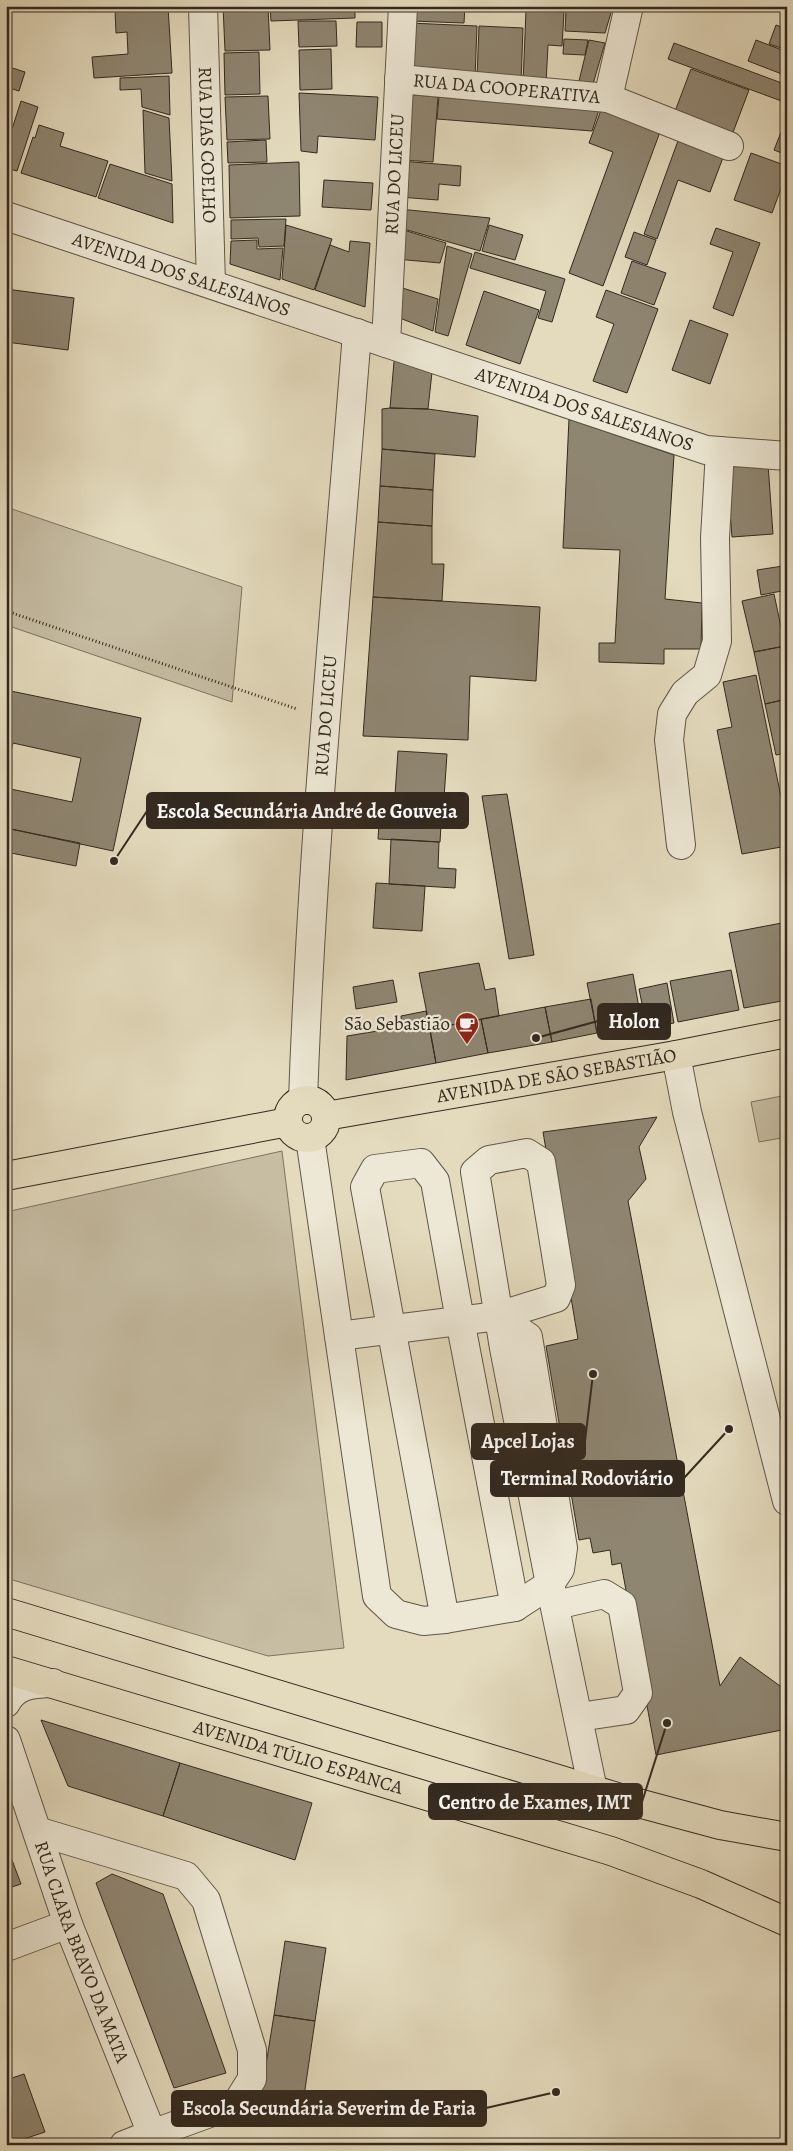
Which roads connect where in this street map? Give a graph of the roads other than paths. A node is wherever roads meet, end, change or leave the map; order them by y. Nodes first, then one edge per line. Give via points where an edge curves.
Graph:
1 (203, 6) edge
2 (403, 6) edge
3 (629, 6) edge
4 (399, 79) junction
5 (608, 98) junction
6 (729, 146) dead end
7 (6, 216) edge
8 (211, 284) junction
9 (357, 333) junction
10 (386, 343) junction
11 (720, 450) junction
12 (787, 456) edge
13 (681, 844) dead end
14 (787, 1033) edge
15 (676, 1055) junction
16 (303, 1100) junction
17 (326, 1116) junction
18 (288, 1122) junction
19 (310, 1138) junction
20 (6, 1176) edge
21 (498, 1316) junction
22 (460, 1320) junction
23 (392, 1329) junction
24 (340, 1336) junction
25 (787, 1502) edge
26 (553, 1594) junction
27 (515, 1607) junction
28 (6, 1612) edge
29 (445, 1620) junction
30 (6, 1670) edge
31 (53, 1683) junction
32 (6, 1703) edge
33 (579, 1717) junction
34 (6, 1740) edge
35 (593, 1790) junction
36 (37, 1831) junction
37 (787, 1837) edge
38 (787, 1922) edge
39 (68, 1924) junction
40 (6, 1947) edge
41 (152, 2134) junction
42 (124, 2145) edge

1 - 8 street, RUA DIAS COELHO
2 - 4 street, RUA DO LICEU
3 - 5 street, RUA DA COOPERATIVA
4 - 5 street, RUA DA COOPERATIVA
4 - 10 street, RUA DO LICEU
5 - 6 street
7 - 8 street, AVENIDA DOS SALESIANOS
8 - 9 street, AVENIDA DOS SALESIANOS
9 - 10 street, AVENIDA DOS SALESIANOS
9 - 16 street, RUA DO LICEU via 309,958
10 - 11 street, AVENIDA DOS SALESIANOS via 706,450
11 - 12 street, AVENIDA DOS SALESIANOS
11 - 13 street via 715,538 717,641 707,675 685,693 672,714 669,740
14 - 15 main road, AVENIDA DE SÃO SEBASTIÃO
15 - 17 main road, AVENIDA DE SÃO SEBASTIÃO
15 - 25 street via 687,1112
16 - 17 main road via 321,1105
16 - 18 main road via 293,1106 287,1116
17 - 19 main road via 327,1122 321,1133
18 - 19 main road via 298,1137
18 - 20 main road
19 - 24 street
21 - 21 street via 475,1172 489,1160 527,1152 541,1162 561,1285 556,1298
21 - 22 street
21 - 26 street via 528,1337 563,1548
22 - 23 street
22 - 23 street via 435,1181 421,1163 375,1169 365,1186
22 - 27 street
23 - 24 street
23 - 29 street
24 - 29 street via 377,1596 396,1614 423,1621
26 - 27 street
26 - 33 street
26 - 33 street via 604,1594 622,1605 638,1693 626,1710
27 - 29 street
28 - 35 main road
30 - 31 main road, AVENIDA TÚLIO ESPANCA
31 - 32 street via 26,1685 17,1689
31 - 38 main road, AVENIDA TÚLIO ESPANCA via 611,1851 701,1884
33 - 35 street
34 - 36 street, RUA CLARA BRAVO DA MATA
35 - 37 main road via 720,1825
36 - 39 street, RUA CLARA BRAVO DA MATA
36 - 41 street via 186,1876 206,1900 252,2050 252,2079 237,2103
39 - 40 street
39 - 41 street, RUA CLARA BRAVO DA MATA
41 - 42 street

